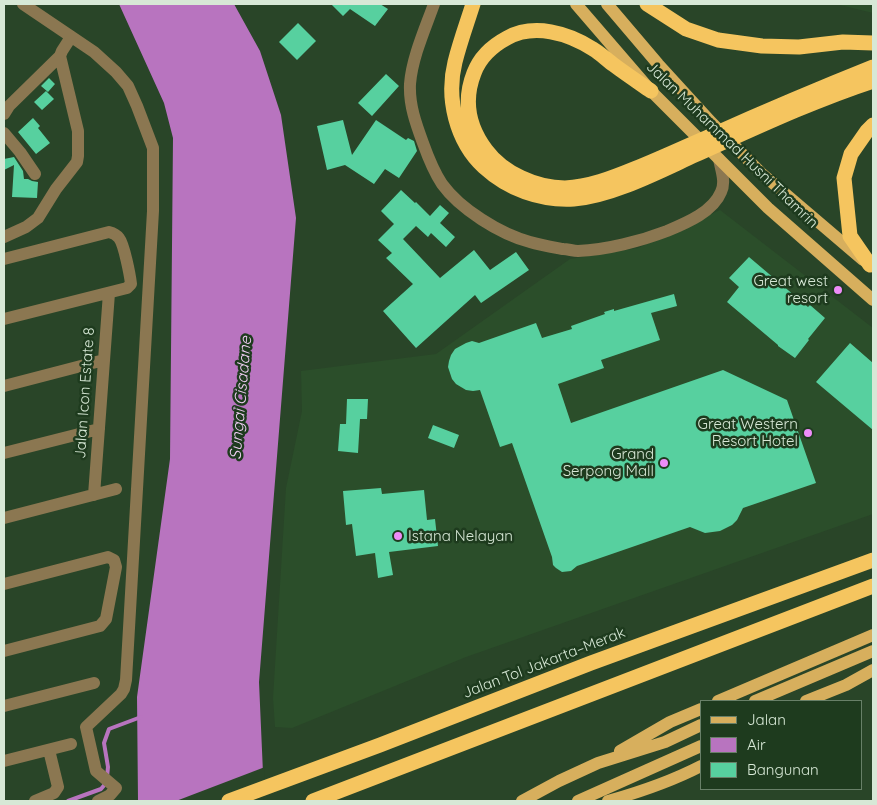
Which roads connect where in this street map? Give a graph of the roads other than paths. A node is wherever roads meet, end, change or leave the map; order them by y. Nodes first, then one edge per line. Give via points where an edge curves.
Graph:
1 (23, 4) edge
2 (434, 4) edge
3 (474, 4) edge
4 (576, 4) edge
5 (607, 4) edge
6 (648, 4) edge
7 (71, 37) junction
8 (873, 43) edge
9 (60, 56) junction
10 (873, 67) edge
11 (873, 81) edge
12 (651, 91) junction
13 (4, 114) edge
14 (753, 122) junction
15 (873, 125) edge
16 (4, 133) edge
17 (719, 159) junction
18 (665, 162) junction
19 (35, 174) dead end
20 (4, 237) edge
21 (4, 259) edge
22 (871, 267) edge
23 (108, 293) junction
24 (873, 300) edge
25 (4, 320) edge
26 (104, 360) junction
27 (4, 386) edge
28 (98, 429) junction
29 (4, 453) edge
30 (116, 489) dead end
31 (94, 495) junction
32 (4, 518) edge
33 (873, 560) edge
34 (4, 584) edge
35 (873, 586) edge
36 (873, 635) edge
37 (4, 650) edge
38 (873, 651) edge
39 (873, 670) edge
40 (94, 683) dead end
41 (720, 700) edge
42 (757, 700) edge
43 (808, 700) edge
44 (4, 706) edge
45 (700, 709) edge
46 (700, 725) edge
47 (70, 744) dead end
48 (700, 746) edge
49 (49, 750) junction
50 (4, 761) edge
51 (598, 763) junction
52 (700, 766) edge
53 (35, 801) edge
54 (98, 801) edge
55 (229, 801) edge
56 (313, 801) edge
57 (522, 801) edge
58 (578, 801) edge
59 (608, 801) edge

1 - 7 street
2 - 17 street via 412,74 410,94 414,116 432,167 442,184 471,212 507,234 529,242 578,251 655,235 680,226 713,205 724,183
3 - 18 highway via 455,62 452,98 460,133 469,150 496,177 535,195 575,199 614,189
4 - 12 main road, Jalan Muhammad Husni Thamrin
5 - 22 main road, Jalan Muhammad Husni Thamrin via 658,64 761,173
6 - 8 highway via 686,29 718,40 799,47 842,42
7 - 9 street
7 - 54 street via 94,52 128,86 153,148 154,168 126,680 121,694 86,727 96,771 116,788
9 - 13 street
9 - 20 street via 78,131 77,162 38,218 26,228
10 - 14 highway
11 - 14 highway
12 - 17 main road, Jalan Muhammad Husni Thamrin
12 - 18 highway via 582,43 563,34 530,30 513,34 495,44 476,68 467,98 471,126 479,141 501,165 529,181 563,188 592,184
14 - 18 highway
15 - 22 highway via 851,154 844,178 850,236
16 - 19 street
17 - 24 main road, Jalan Muhammad Husni Thamrin via 774,213
21 - 23 street via 115,233 120,239 131,284
23 - 25 street
23 - 26 street, Jalan Icon Estate 8
26 - 27 street
26 - 28 street, Jalan Icon Estate 8
28 - 29 street
28 - 31 street, Jalan Icon Estate 8
30 - 31 street
31 - 32 street
33 - 55 highway, Jalan Tol Jakarta–Merak
34 - 37 street via 108,557 114,560 116,567 106,619 100,626
35 - 56 highway
36 - 41 main road
38 - 42 main road
39 - 43 main road
40 - 44 street
45 - 51 main road via 670,722
46 - 51 main road via 665,742
47 - 49 street
48 - 58 main road
49 - 50 street
49 - 53 street via 58,787 54,793
51 - 57 main road
52 - 59 main road

